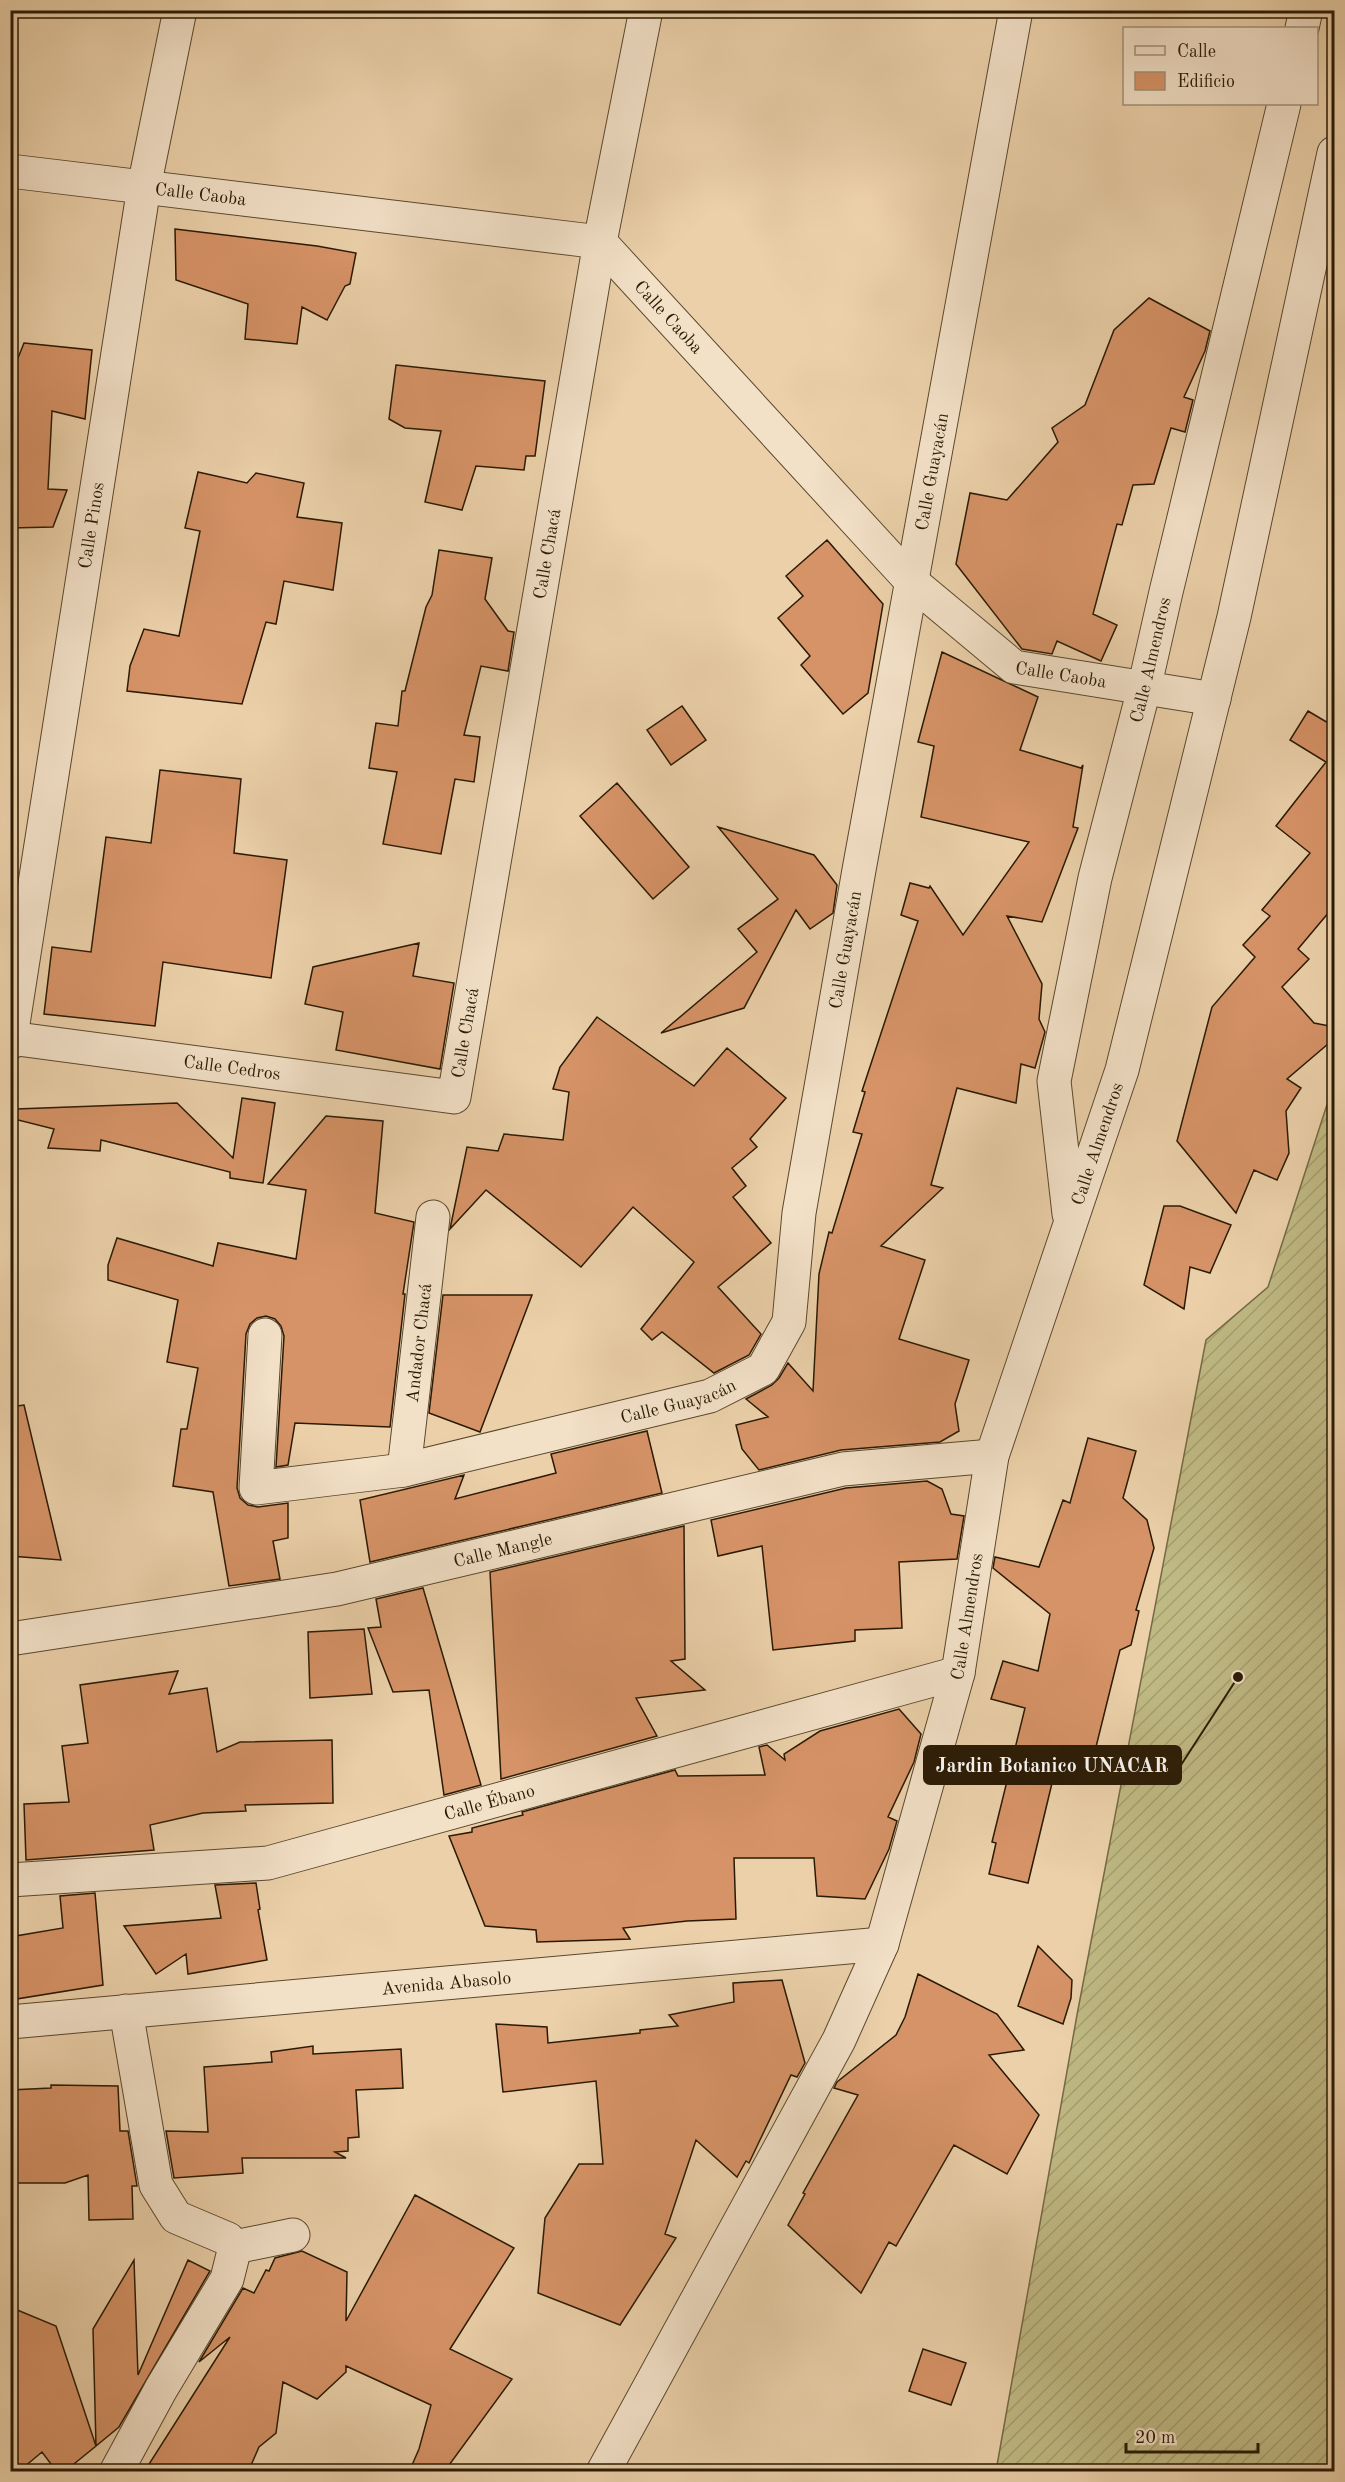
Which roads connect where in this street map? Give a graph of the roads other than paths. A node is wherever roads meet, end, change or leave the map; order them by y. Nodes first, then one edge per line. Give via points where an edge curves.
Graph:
1 (180, 10) edge
2 (646, 10) edge
3 (1016, 10) edge
4 (1306, 10) edge
5 (1302, 27) edge
6 (1284, 105) edge
7 (1335, 153) edge
8 (10, 171) edge
9 (144, 187) junction
10 (600, 242) junction
11 (912, 582) junction
12 (1144, 689) junction
13 (1214, 699) junction
14 (11, 1040) edge
15 (454, 1097) joint
16 (433, 1217) dead end
17 (1070, 1222) junction
18 (265, 1335) dead end
19 (992, 1456) junction
20 (404, 1470) junction
21 (10, 1639) edge
22 (958, 1673) junction
23 (10, 1880) edge
24 (882, 1944) junction
25 (126, 2011) junction
26 (10, 2022) edge
27 (293, 2235) dead end
28 (235, 2247) junction
29 (116, 2472) edge
30 (603, 2472) edge

1 - 9 street, Calle Pinos
2 - 10 street, Calle Chacá
3 - 11 street, Calle Guayacán
4 - 5 street
6 - 12 street, Calle Almendros
7 - 13 street, Calle Almendros
8 - 9 street, Calle Caoba
9 - 10 street, Calle Caoba
9 - 14 street, Calle Pinos
10 - 11 street, Calle Caoba
10 - 15 street, Calle Chacá
11 - 12 street, Calle Caoba via 1014,668
11 - 20 street, Calle Guayacán via 799,1213 789,1322 763,1369 710,1396
12 - 13 street, Calle Caoba
12 - 17 street, Calle Almendros via 1095,878 1053,1082
13 - 17 street, Calle Almendros via 1122,1070
14 - 15 street, Calle Cedros
16 - 20 street, Andador Chacá
17 - 19 street, Calle Almendros
18 - 20 street, Calle Guayacán via 256,1488
19 - 21 street, Calle Mangle via 843,1469 337,1589
19 - 22 street, Calle Almendros
22 - 23 street, Calle Ébano via 268,1863
22 - 24 street, Calle Almendros
24 - 25 street, Avenida Abasolo
24 - 30 street, Calle Almendros via 839,2040
25 - 26 street, Avenida Abasolo
25 - 28 street via 156,2185 176,2217 228,2239
27 - 28 street
28 - 29 street via 227,2279

